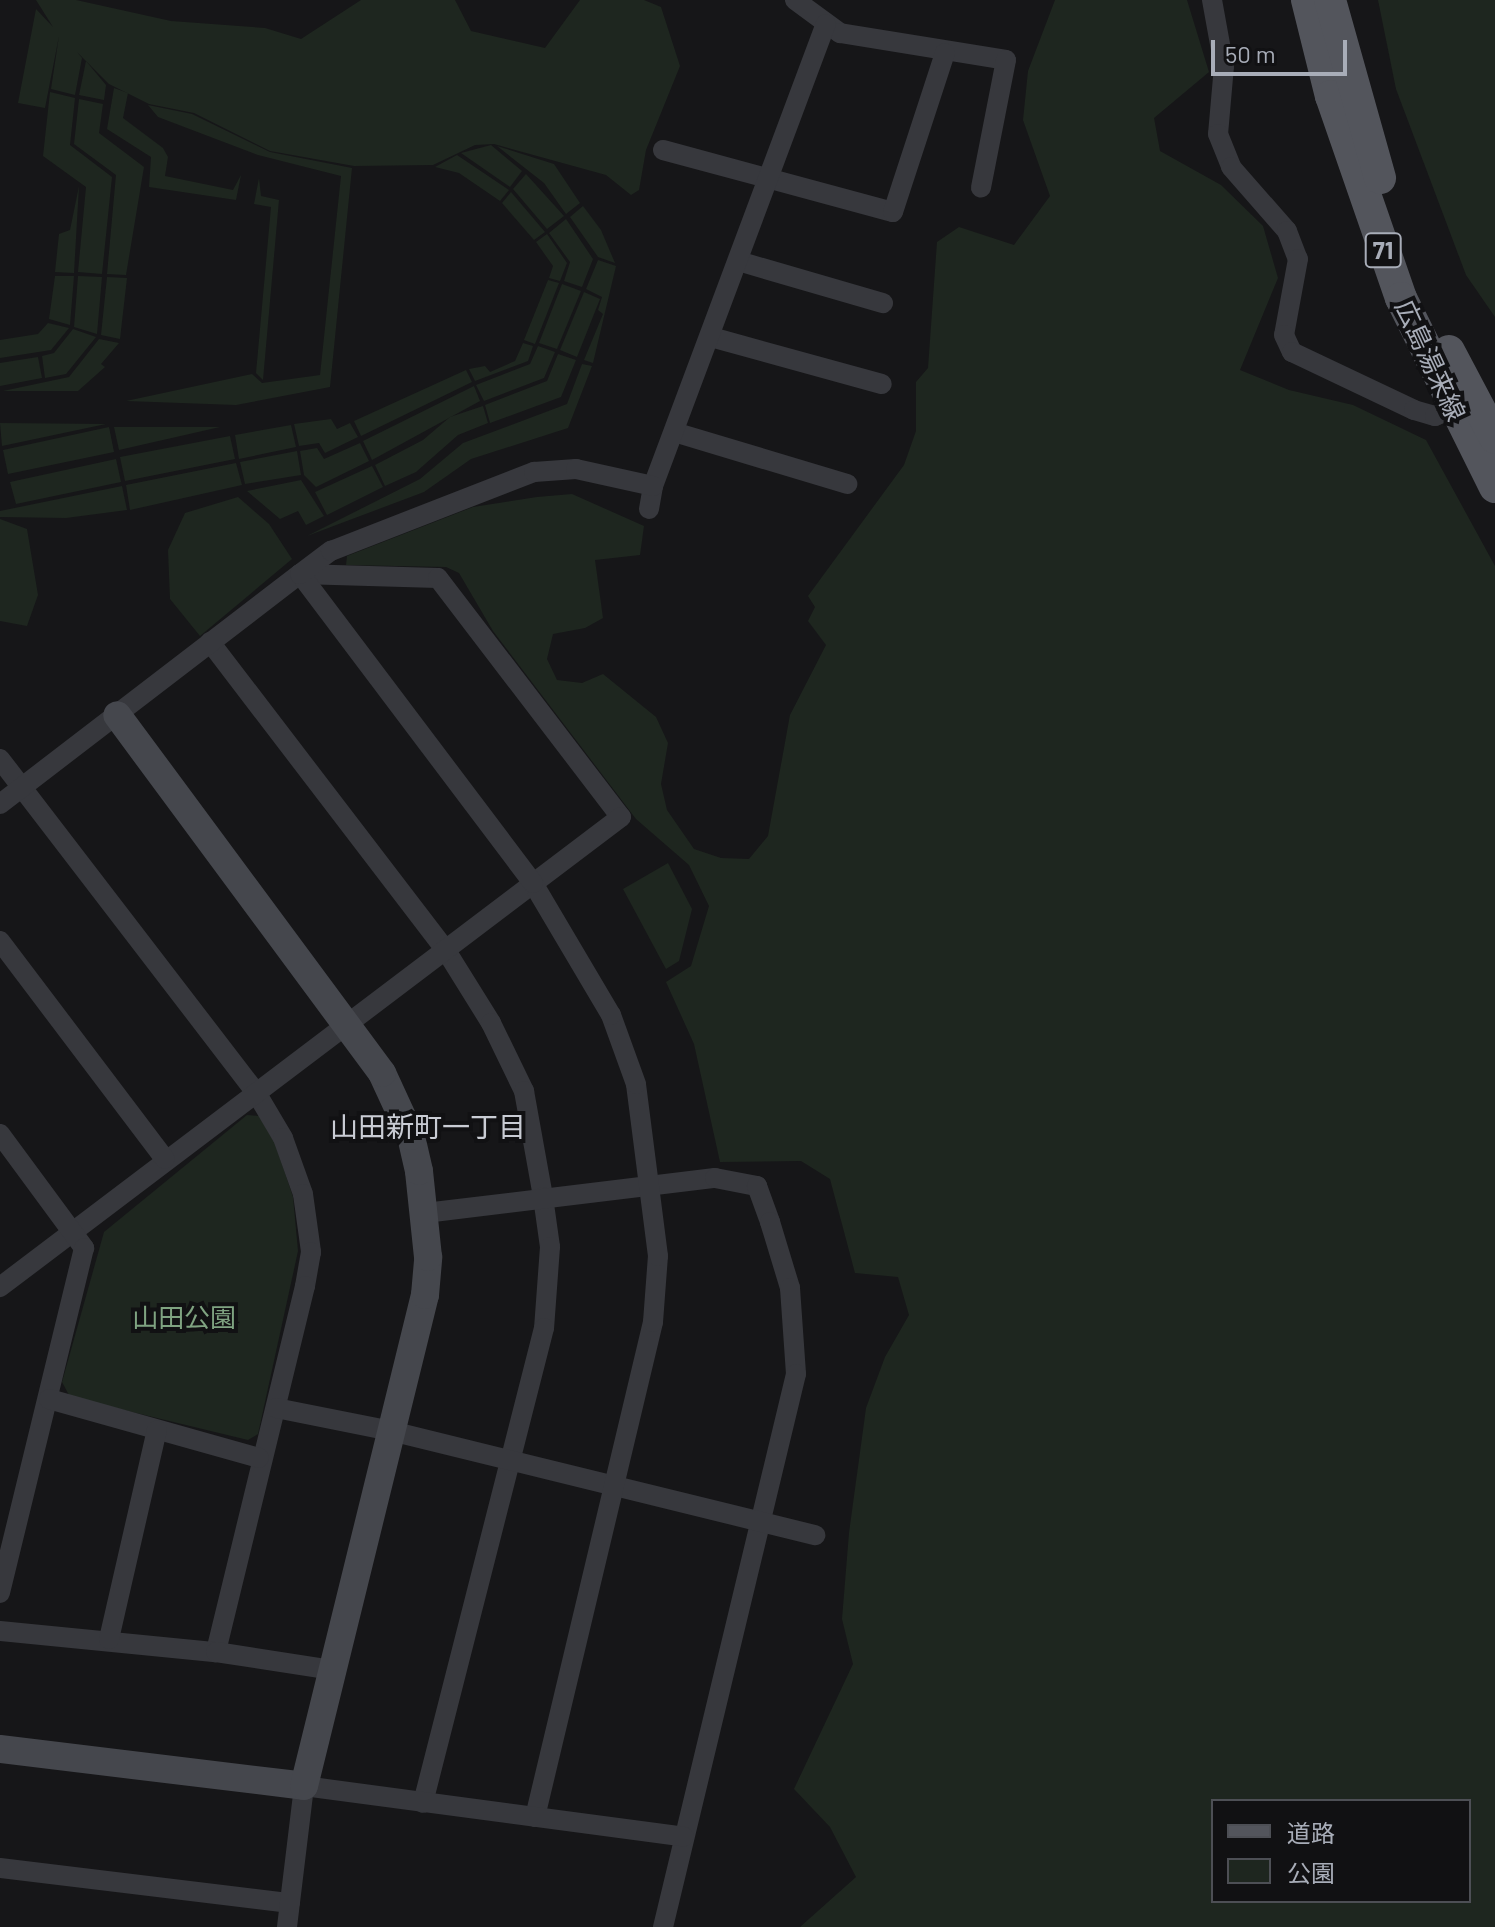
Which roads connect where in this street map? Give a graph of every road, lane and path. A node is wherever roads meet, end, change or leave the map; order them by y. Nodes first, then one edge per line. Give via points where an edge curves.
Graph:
1 (795, 0) edge
2 (1212, 0) edge
3 (1307, 0) edge
4 (1330, 0) edge
5 (826, 24) junction
6 (945, 53) junction
7 (663, 150) dead end
8 (770, 179) junction
9 (981, 188) dead end
10 (738, 261) junction
11 (883, 303) dead end
12 (711, 337) junction
13 (882, 384) dead end
14 (1463, 404) junction
15 (674, 432) junction
16 (1495, 438) edge
17 (847, 484) dead end
18 (653, 486) junction
19 (1495, 487) edge
20 (649, 509) dead end
21 (300, 574) junction
22 (210, 642) junction
23 (117, 715) junction
24 (0, 759) edge
25 (22, 788) junction
26 (0, 804) edge
27 (533, 883) junction
28 (0, 941) edge
29 (445, 949) junction
30 (349, 1023) junction
31 (257, 1094) junction
32 (0, 1134) edge
33 (165, 1159) junction
34 (650, 1183) junction
35 (543, 1197) junction
36 (425, 1213) junction
37 (74, 1232) junction
38 (0, 1287) edge
39 (49, 1399) junction
40 (276, 1408) junction
41 (157, 1430) junction
42 (391, 1431) junction
43 (259, 1458) junction
44 (509, 1463) junction
45 (616, 1490) junction
46 (763, 1524) junction
47 (815, 1535) dead end
48 (0, 1593) edge
49 (0, 1631) edge
50 (109, 1639) junction
51 (216, 1652) junction
52 (332, 1670) junction
53 (0, 1749) edge
54 (304, 1786) junction
55 (423, 1803) junction
56 (535, 1817) junction
57 (684, 1837) junction
58 (0, 1868) edge
59 (290, 1903) junction
60 (287, 1927) edge
61 (663, 1927) edge

1 - 5 street
2 - 14 street via 1224,66 1218,134 1231,167 1287,231 1298,259 1284,335 1292,352 1414,410 1435,416
3 - 14 main road, 広島湯来線 / 71 via 1331,96 1377,232
4 - 14 main road, 広島湯来線 / 71 via 1388,206
5 - 6 street via 840,33
5 - 8 street
6 - 8 street via 893,212
6 - 9 street via 1006,60
7 - 8 street
8 - 10 street
10 - 11 street
10 - 12 street
12 - 13 street
12 - 15 street
14 - 16 main road, 広島湯来線 / 71
14 - 19 main road, 広島湯来線 / 71
15 - 17 street
15 - 18 street
18 - 20 street
18 - 21 street via 576,469 534,472 331,551
21 - 22 street
21 - 27 street
21 - 27 street via 438,578 621,817
22 - 23 street
22 - 29 street
23 - 25 street
23 - 30 street
24 - 25 street
25 - 26 street
25 - 31 street
27 - 29 street
27 - 34 street via 611,1015 636,1084
28 - 33 street
29 - 30 street
29 - 35 street via 491,1023 524,1091
30 - 31 street
30 - 36 street via 402,1115
31 - 33 street
31 - 40 street via 283,1138 303,1194 311,1252
32 - 37 street
33 - 37 street
34 - 35 street
34 - 45 street via 658,1256 653,1322
34 - 46 street via 715,1178 757,1186 770,1222 790,1288 796,1374
35 - 36 street
35 - 44 street via 550,1247 544,1328
36 - 42 street via 425,1295
37 - 38 street
37 - 39 street via 84,1248
39 - 41 street
39 - 48 street
40 - 42 street
40 - 43 street
41 - 43 street
41 - 50 street
42 - 44 street
42 - 52 street
43 - 51 street
44 - 45 street
44 - 55 street
45 - 46 street
45 - 56 street
46 - 47 street
46 - 57 street
49 - 50 street
50 - 51 street
51 - 52 street
52 - 54 street
53 - 54 street
54 - 55 street
54 - 59 street
55 - 56 street
56 - 57 street
57 - 61 street
58 - 59 street
59 - 60 street

